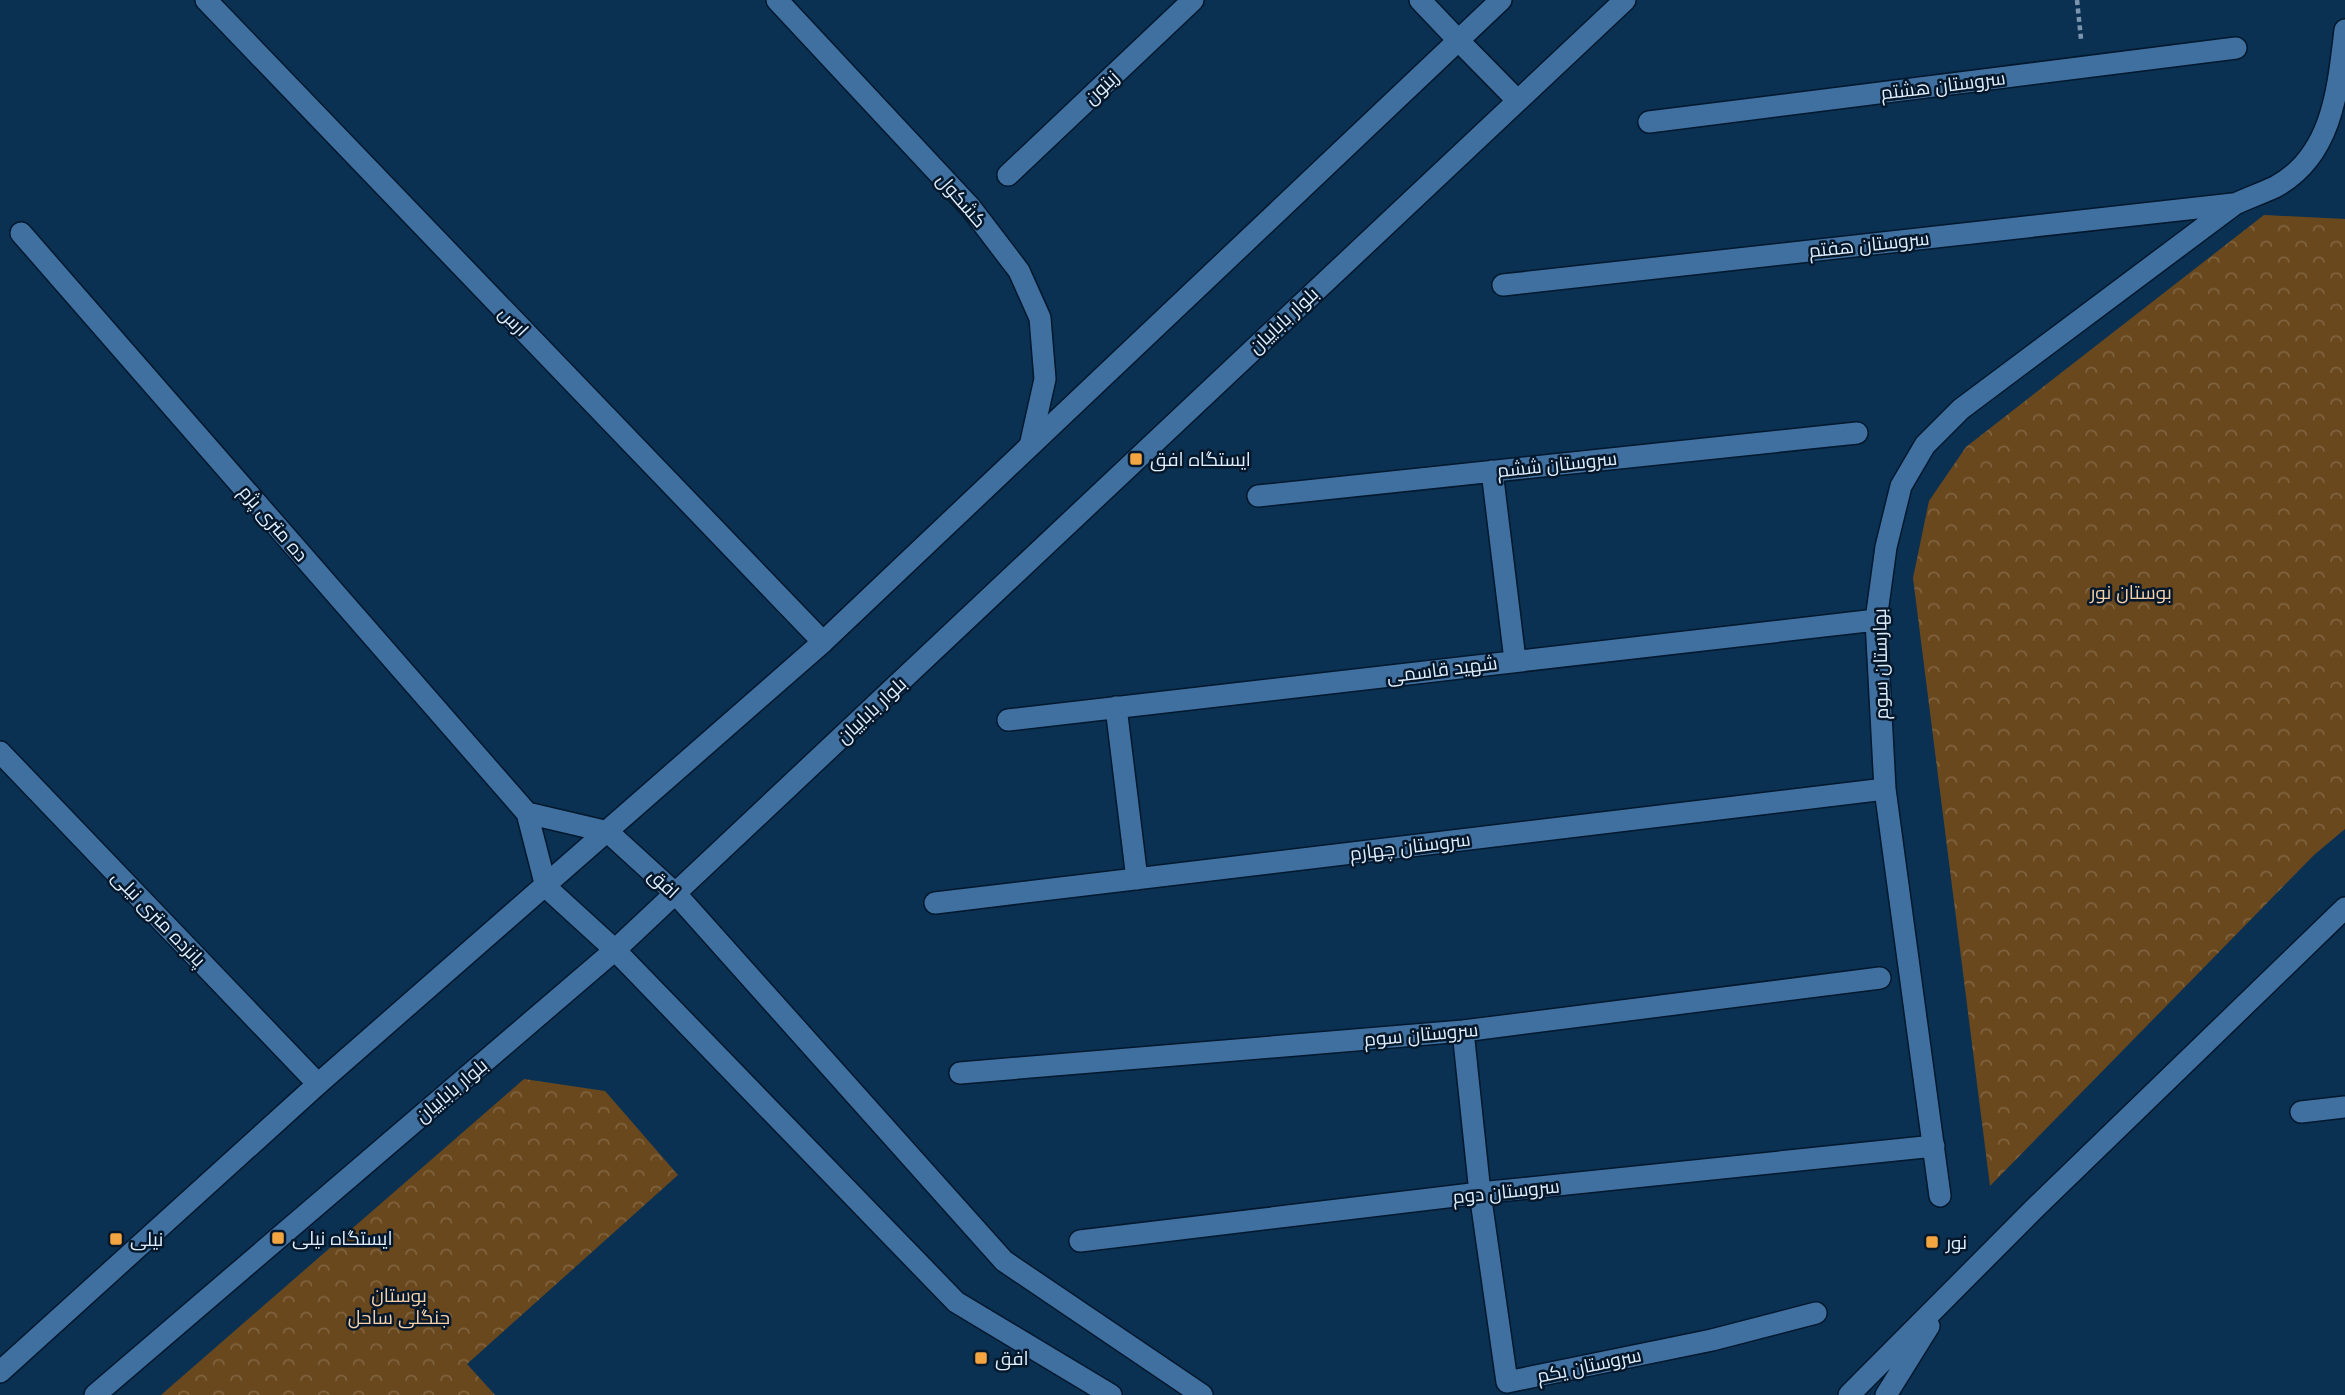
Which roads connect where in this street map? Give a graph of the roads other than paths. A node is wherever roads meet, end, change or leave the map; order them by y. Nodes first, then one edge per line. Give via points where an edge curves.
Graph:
1 (206, 0) edge
2 (777, 0) edge
3 (1193, 0) edge
4 (1420, 0) edge
5 (1501, 0) edge
6 (1625, 0) edge
7 (2345, 30) edge
8 (1458, 40) junction
9 (2236, 48) dead end
10 (1517, 100) junction
11 (1649, 122) dead end
12 (1008, 174) dead end
13 (2235, 204) junction
14 (22, 233) dead end
15 (1503, 285) dead end
16 (1857, 433) dead end
17 (1030, 446) junction
18 (1492, 471) junction
19 (1258, 496) dead end
20 (1876, 620) junction
21 (823, 642) junction
22 (1515, 660) junction
23 (1116, 707) junction
24 (1008, 720) dead end
25 (0, 752) edge
26 (1885, 789) junction
27 (527, 813) junction
28 (608, 832) junction
29 (1138, 879) junction
30 (546, 887) junction
31 (676, 894) junction
32 (935, 902) dead end
33 (2345, 908) edge
34 (615, 950) junction
35 (1880, 978) dead end
36 (1463, 1031) junction
37 (960, 1073) dead end
38 (318, 1084) junction
39 (2345, 1107) edge
40 (2301, 1112) dead end
41 (1934, 1146) junction
42 (1480, 1194) junction
43 (1940, 1196) dead end
44 (1080, 1241) dead end
45 (1950, 1291) junction
46 (1816, 1313) dead end
47 (0, 1372) edge
48 (95, 1395) edge
49 (1111, 1395) edge
50 (1202, 1395) edge
51 (1849, 1395) edge
52 (1886, 1395) edge

1 - 21 street, ارس
2 - 17 street, کشکول via 971,208 1019,271 1040,318 1045,379
3 - 12 street, زیتون
4 - 8 street
5 - 8 street
6 - 10 street, بلوار باباییان
7 - 13 street via 2328,126 2308,162 2277,186
8 - 10 street
8 - 17 street
9 - 11 street, سروستان هشتم
10 - 31 street, بلوار باباییان
13 - 15 street, سروستان هفتم
13 - 20 street, بهارستان سوم via 1961,409 1925,445 1901,486 1886,547
14 - 27 street, ده متری پژم
16 - 18 street, سروستان ششم
17 - 21 street
18 - 19 street, سروستان ششم
18 - 22 street
20 - 22 street, شهید قاسمی
20 - 26 street, بهارستان سوم
21 - 28 street
22 - 23 street, شهید قاسمی
23 - 24 street, شهید قاسمی
23 - 29 street
25 - 38 street, پانزده متری نیلی
26 - 29 street, سروستان چهارم
26 - 41 street, بهارستان سوم
27 - 28 street
27 - 30 street, ده متری پژم
28 - 30 street
28 - 31 street, افق
29 - 32 street, سروستان چهارم
30 - 34 street
30 - 38 street
31 - 34 street, بلوار باباییان
31 - 50 street, افق via 1003,1261
33 - 45 street
34 - 48 street, بلوار باباییان
34 - 49 street via 956,1302
35 - 36 street, سروستان سوم
36 - 37 street, سروستان سوم
36 - 42 street
38 - 47 street
39 - 40 street
41 - 42 street, سروستان دوم
41 - 43 street, بهارستان سوم
42 - 44 street, سروستان دوم
42 - 46 street, سروستان یکم via 1507,1382 1713,1340
45 - 51 street
45 - 52 street

